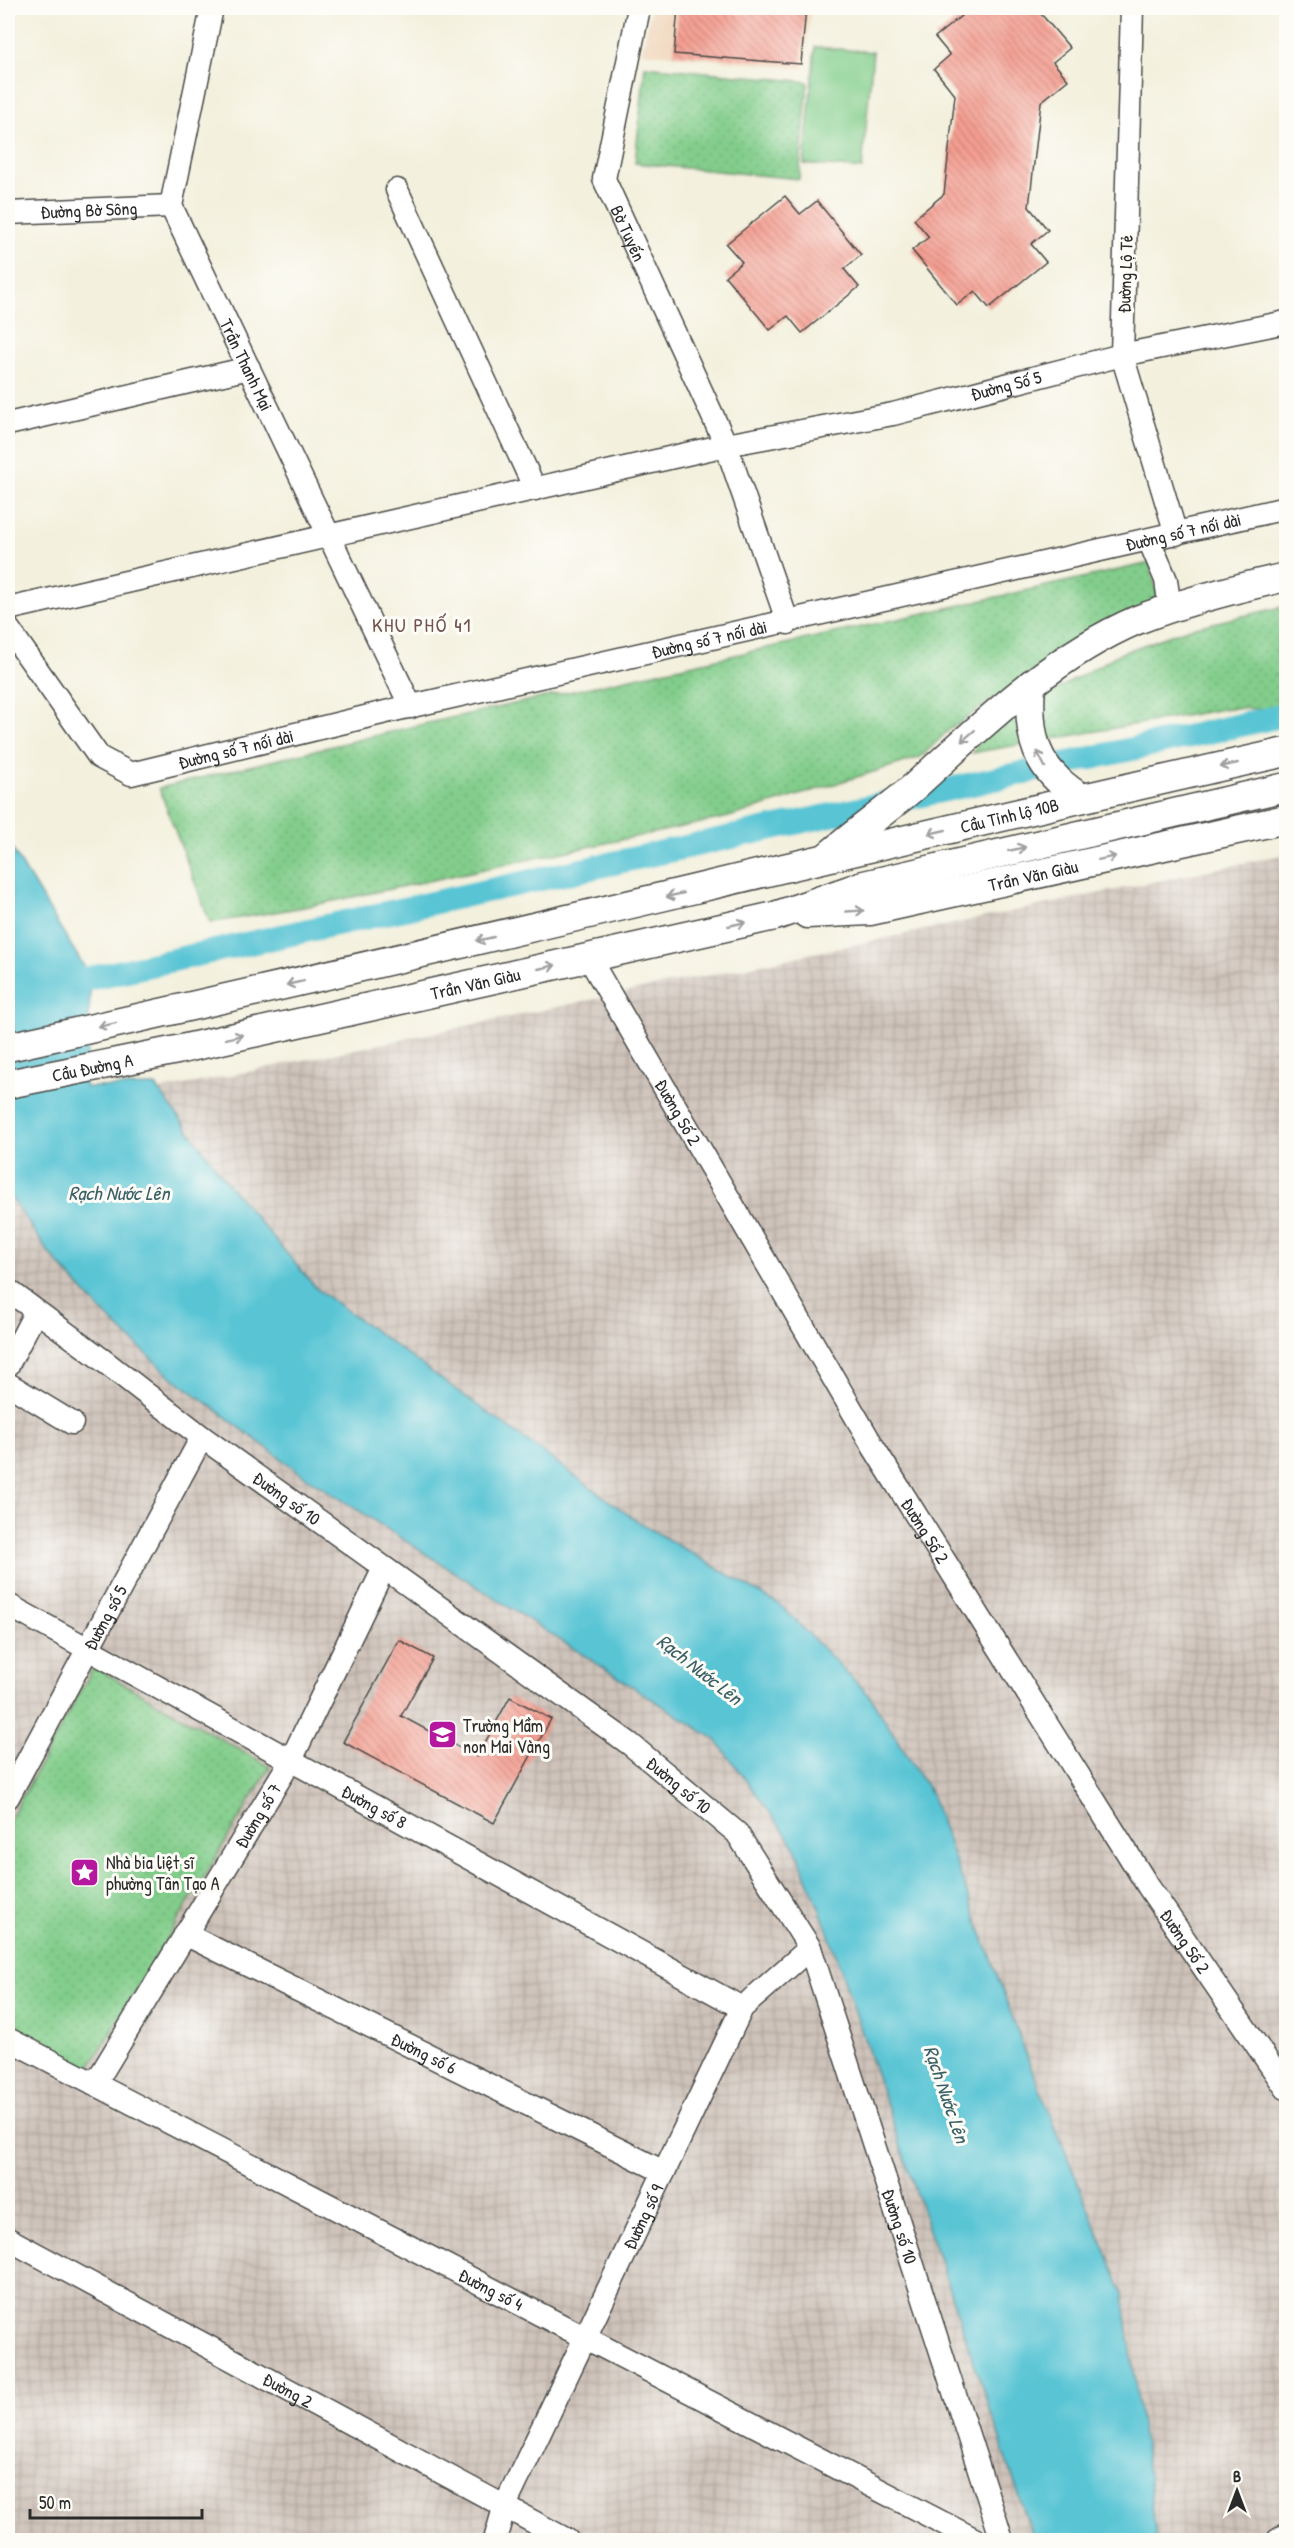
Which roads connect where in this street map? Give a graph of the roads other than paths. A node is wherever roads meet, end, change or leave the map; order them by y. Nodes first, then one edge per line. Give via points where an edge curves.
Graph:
1 (212, 8) edge
2 (639, 8) edge
3 (1132, 8) edge
4 (397, 190) dead end
5 (171, 206) junction
6 (8, 213) edge
7 (1287, 322) edge
8 (1122, 356) junction
9 (249, 369) junction
10 (8, 424) edge
11 (726, 445) junction
12 (535, 489) junction
13 (1287, 508) edge
14 (1176, 534) junction
15 (329, 536) junction
16 (1149, 540) junction
17 (1287, 577) edge
18 (8, 609) edge
19 (1170, 609) junction
20 (788, 623) junction
21 (8, 628) edge
22 (1024, 695) junction
23 (411, 707) junction
24 (1287, 752) edge
25 (1287, 787) edge
26 (1082, 798) junction
27 (1287, 819) edge
28 (824, 859) junction
29 (818, 901) joint
30 (775, 916) junction
31 (589, 958) junction
32 (165, 1013) joint
33 (8, 1047) edge
34 (177, 1050) joint
35 (8, 1084) edge
36 (8, 1290) edge
37 (36, 1311) junction
38 (8, 1365) edge
39 (8, 1384) edge
40 (72, 1423) dead end
41 (202, 1437) junction
42 (384, 1568) junction
43 (8, 1605) edge
44 (88, 1647) junction
45 (291, 1760) junction
46 (8, 1797) edge
47 (185, 1934) junction
48 (810, 1948) junction
49 (742, 2008) junction
50 (8, 2039) edge
51 (96, 2084) junction
52 (1287, 2088) edge
53 (664, 2172) junction
54 (8, 2239) edge
55 (585, 2338) junction
56 (504, 2508) junction
57 (1287, 2535) edge
58 (495, 2541) edge
59 (567, 2541) edge
60 (976, 2541) edge
61 (1002, 2541) edge
62 (1278, 2541) edge

1 - 5 street
2 - 11 street, Bờ Tuyến via 604,179
3 - 8 street, Đường Lộ Tẻ
4 - 12 street
5 - 6 street, Đường Bờ Sông
5 - 9 street, Trần Thanh Mại
7 - 8 street, Đường Số 5
8 - 11 street, Đường Số 5 via 893,414
8 - 14 street, Đường Lộ Tẻ
9 - 10 street
9 - 15 street, Trần Thanh Mại
11 - 12 street, Đường Số 5
11 - 20 street, Bờ Tuyến
12 - 15 street, Đường Số 5
13 - 14 street, Đường số 7 nối dài
14 - 16 street, Đường số 7 nối dài
15 - 18 street, Đường Số 5
15 - 23 street, Trần Thanh Mại
16 - 19 street via 1166,580
16 - 20 street, Đường số 7 nối dài
17 - 19 main road
19 - 22 main road via 1100,640
20 - 23 street, Đường số 7 nối dài
21 - 23 street, Đường số 7 nối dài via 99,758 131,774
26 -> 22 main road via 1061,786 1037,753
22 -> 28 main road
24 -> 26 main road, Cầu Tỉnh lộ 10B
29 -> 25 main road, Cầu Tỉnh lộ 10B via 864,885
26 -> 28 main road, Cầu Tỉnh lộ 10B
30 -> 27 main road, Trần Văn Giàu via 870,911
28 -> 32 main road, Cầu Tỉnh lộ 10B
29 - 30 main road, Trần Văn Giàu
31 -> 30 main road, Trần Văn Giàu
34 -> 31 main road, Trần Văn Giàu
31 - 52 street, Đường Số 2 via 874,1448 1148,1886
32 -> 33 main road, Cầu Đường A
34 - 35 main road, Cầu Đường A
36 - 37 street, Đường số 10
37 - 38 street
37 - 41 street, Đường số 10
39 - 40 street
41 - 42 street, Đường số 10
41 - 44 street, Đường số 5
42 - 45 street, Đường số 7
42 - 48 street, Đường số 10 via 630,1744 737,1833
43 - 44 street, Đường số 8
44 - 45 street, Đường số 8
44 - 46 street, Đường số 5
45 - 47 street, Đường số 7
45 - 49 street, Đường số 8
47 - 51 street, Đường số 7
47 - 53 street, Đường số 6
48 - 49 street, Đường số 9
48 - 61 street, Đường số 10
49 - 53 street, Đường số 9
50 - 51 street, Đường số 4
51 - 55 street, Đường số 4
53 - 55 street, Đường số 9
54 - 56 street, Đường 2
55 - 56 street, Đường số 9
55 - 60 street, Đường số 4
56 - 58 street, Đường số 9
56 - 59 street, Đường 2
57 - 62 street

